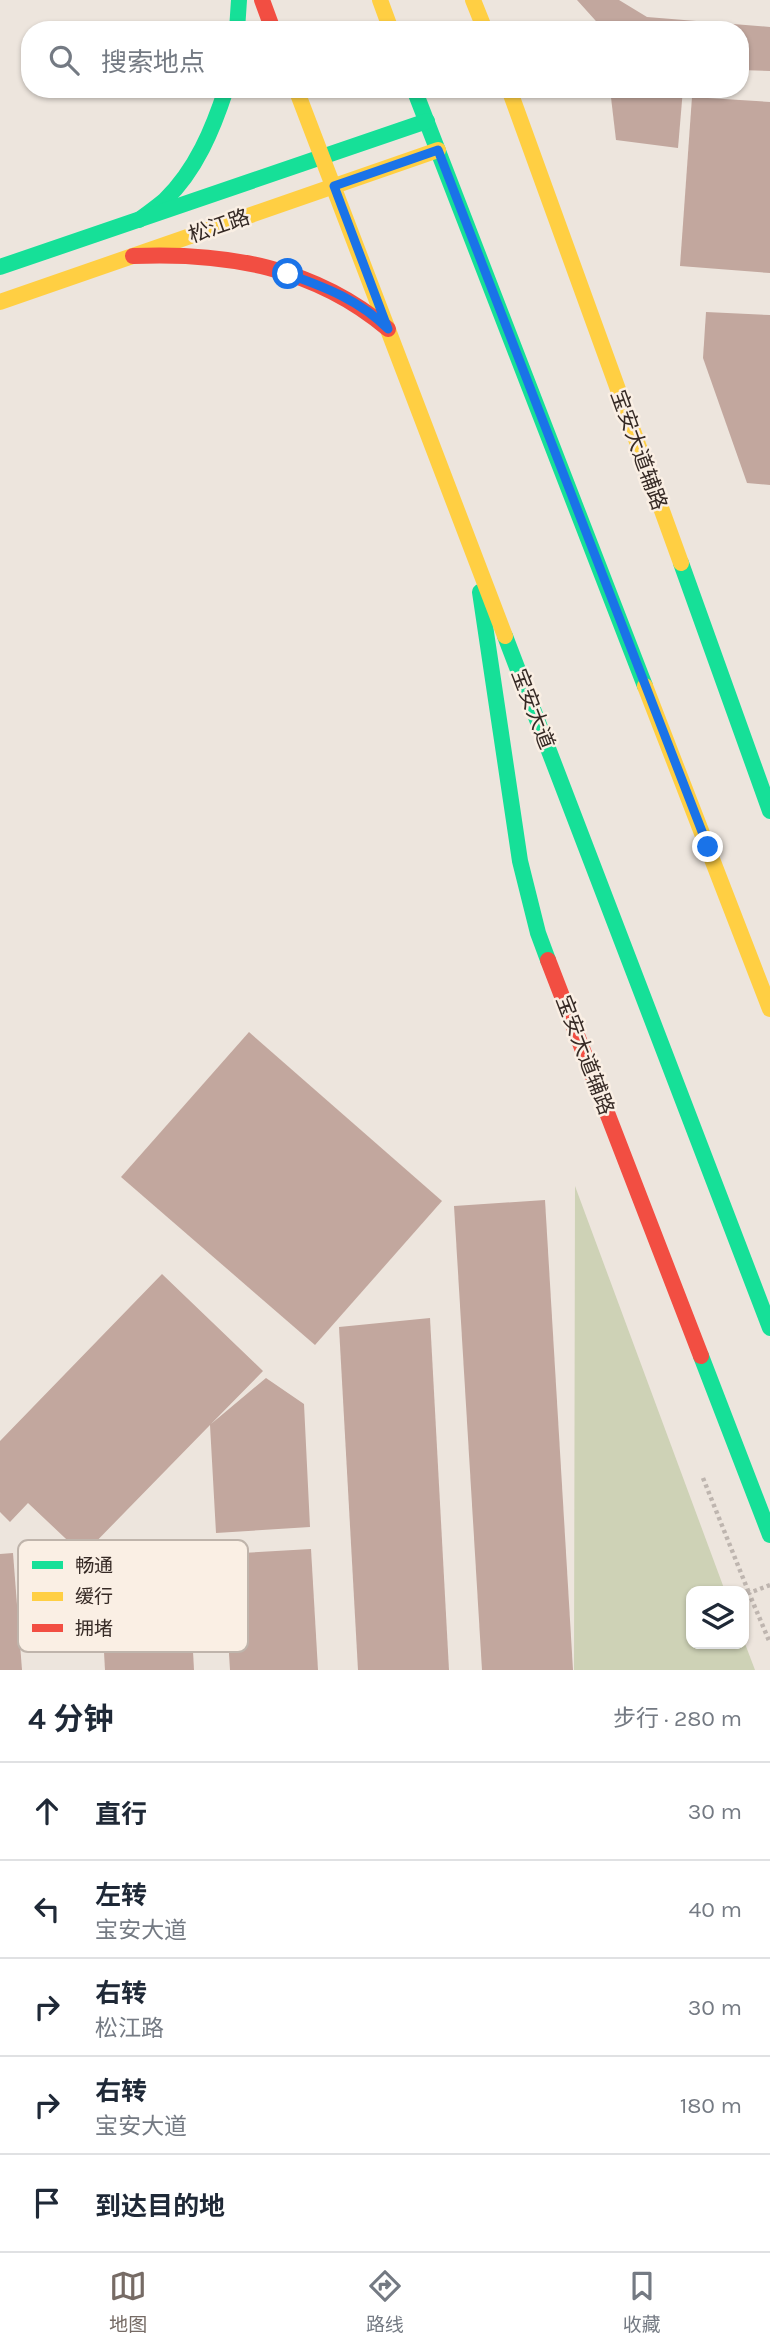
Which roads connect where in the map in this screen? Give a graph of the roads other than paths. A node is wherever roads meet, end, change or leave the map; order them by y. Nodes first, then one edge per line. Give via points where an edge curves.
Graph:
1 (239, 0) edge
2 (262, 0) edge
3 (380, 0) edge
4 (473, 0) edge
5 (238, 21) edge
6 (270, 21) edge
7 (388, 21) edge
8 (481, 21) edge
9 (223, 98) edge
10 (300, 98) edge
11 (418, 98) edge
12 (512, 98) edge
13 (427, 121) junction
14 (438, 150) junction
15 (323, 157) junction
16 (334, 186) junction
17 (139, 220) junction
18 (133, 256) junction
19 (0, 267) edge
20 (0, 302) edge
21 (388, 329) junction
22 (474, 556) junction
23 (770, 811) edge
24 (708, 847) junction
25 (756, 931) dead end
26 (770, 1009) edge
27 (770, 1328) edge
28 (770, 1535) edge

1 - 5 main road
2 - 6 main road
3 - 7 main road
4 - 8 main road
9 - 17 main road via 197,158 165,200
10 - 15 main road, 宝安大道
11 - 13 main road
12 - 23 main road, 宝安大道辅路
13 - 14 main road
13 - 15 main road, 松江路
14 - 16 main road, 松江路
14 - 24 main road
15 - 16 main road, 宝安大道
15 - 17 main road, 松江路
16 - 18 main road, 松江路
16 - 21 main road, 宝安大道
17 - 19 main road, 松江路
18 - 20 main road, 松江路
18 - 21 main road via 204,256 263,267 316,284 362,306
21 - 22 main road, 宝安大道
22 - 27 main road, 宝安大道
22 - 28 main road, 宝安大道辅路 via 520,861 538,933
24 - 25 main road
24 - 26 main road

